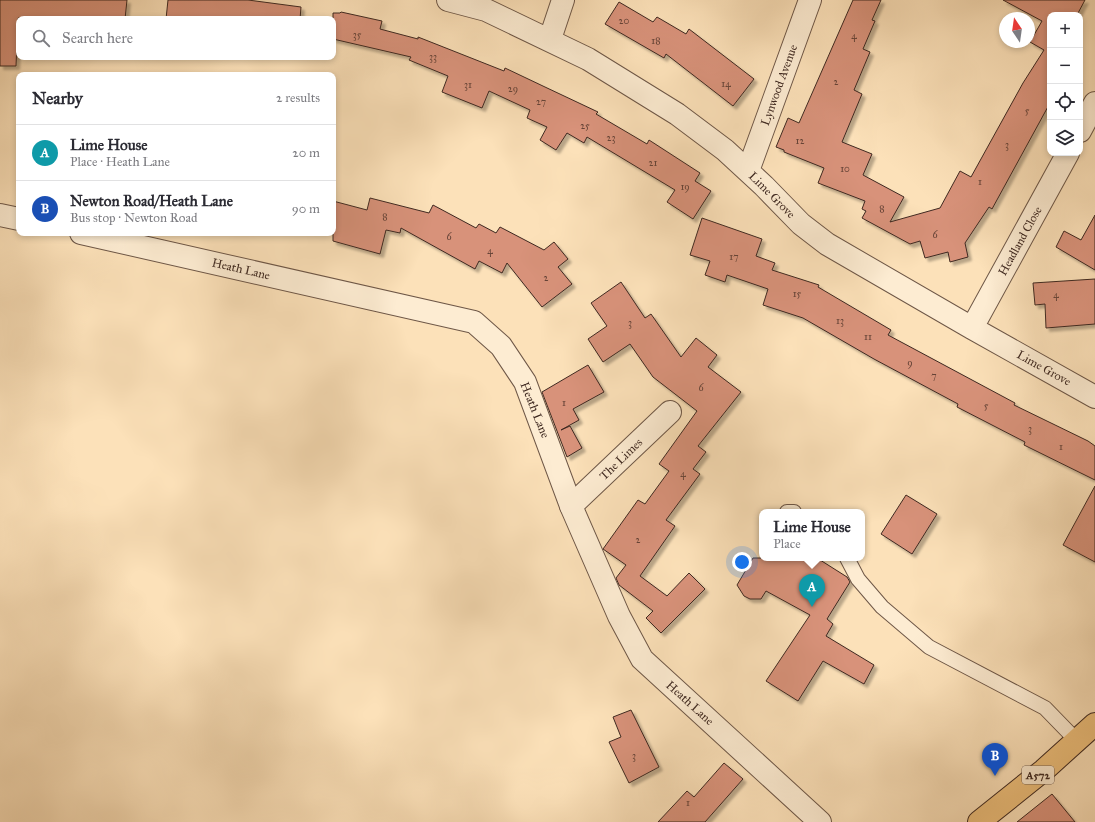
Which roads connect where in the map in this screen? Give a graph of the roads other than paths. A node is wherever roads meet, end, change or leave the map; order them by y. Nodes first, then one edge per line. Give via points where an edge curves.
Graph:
1 (448, 0) edge
2 (563, 0) edge
3 (810, 0) edge
4 (550, 39) junction
5 (1095, 103) edge
6 (1083, 125) edge
7 (1066, 156) edge
8 (748, 171) junction
9 (0, 215) edge
10 (16, 218) edge
11 (94, 236) edge
12 (972, 328) junction
13 (1095, 397) edge
14 (670, 412) dead end
15 (571, 506) junction
16 (849, 561) edge
17 (1095, 724) edge
18 (1078, 742) junction
19 (820, 822) edge
20 (979, 822) edge

1 - 4 street, Lime Grove via 486,10
2 - 4 street
3 - 8 street, Lynwood Avenue
4 - 8 street, Lime Grove via 588,59 677,114
5 - 6 street
7 - 12 street, Headland Close
8 - 12 street, Lime Grove via 801,224 827,244
9 - 10 street
11 - 15 street, Heath Lane via 474,322 501,346 525,382
12 - 13 street, Lime Grove
14 - 15 street, The Limes
15 - 19 street, Heath Lane via 619,616 642,659
16 - 18 lane via 858,579 882,607 929,646 1046,708
17 - 18 main road, A572
18 - 20 main road, A572

